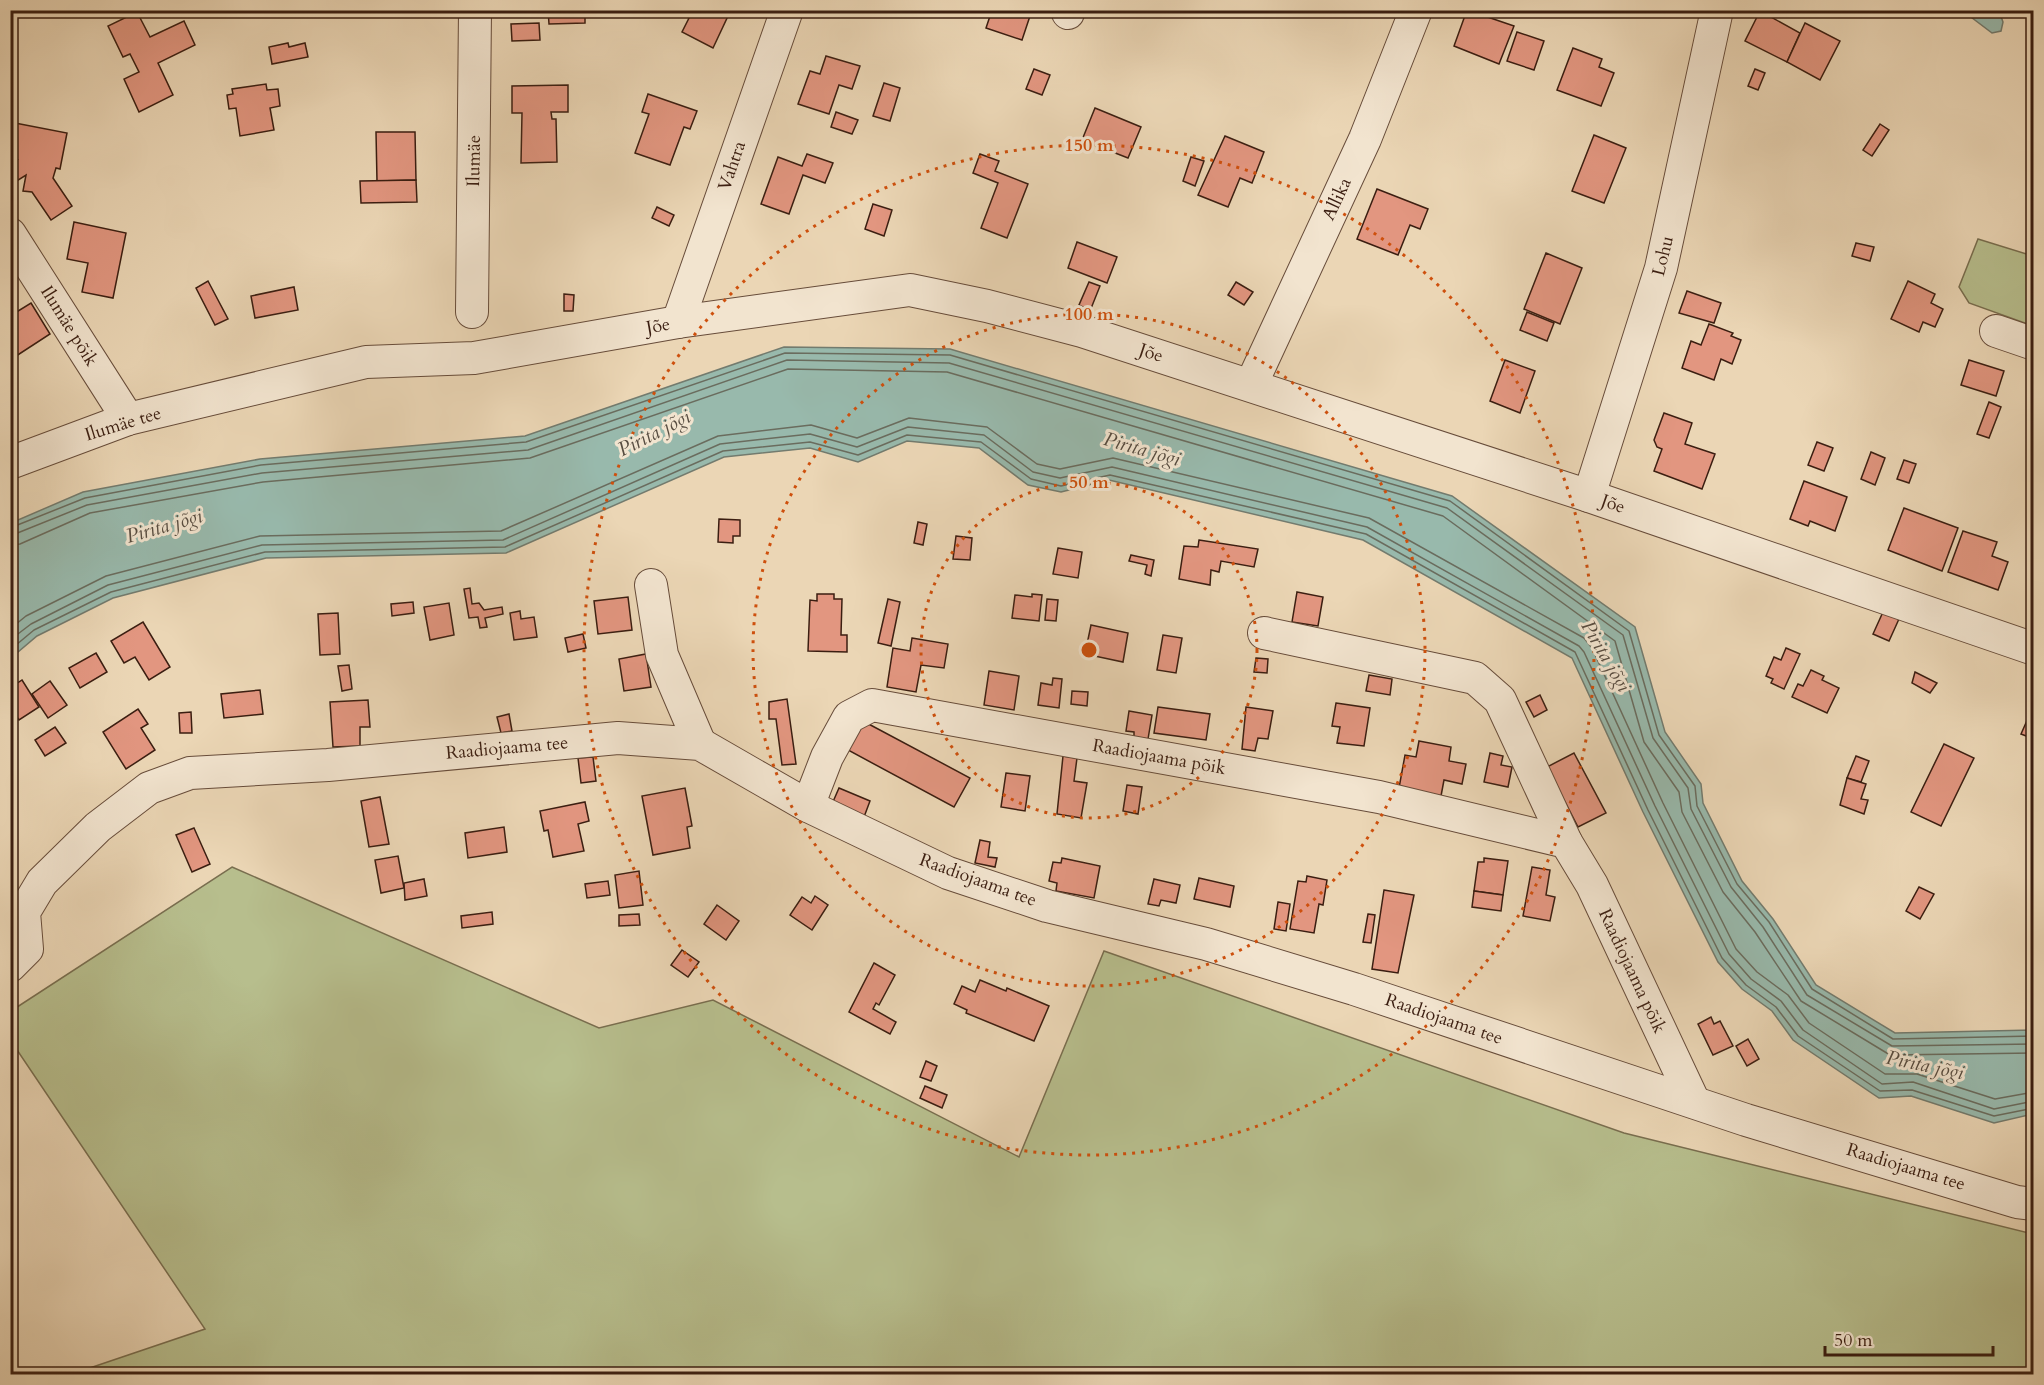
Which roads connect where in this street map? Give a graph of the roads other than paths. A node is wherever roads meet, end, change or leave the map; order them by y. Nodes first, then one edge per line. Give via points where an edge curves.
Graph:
1 (475, 10) edge
2 (787, 10) edge
3 (1416, 10) edge
4 (1717, 10) edge
5 (10, 234) edge
6 (472, 312) dead end
7 (678, 322) junction
8 (1996, 331) dead end
9 (2034, 344) edge
10 (1251, 385) junction
11 (238, 393) joint
12 (128, 419) junction
13 (10, 463) edge
14 (1589, 496) junction
15 (651, 585) dead end
16 (1264, 633) dead end
17 (2034, 649) edge
18 (700, 744) junction
19 (808, 806) junction
20 (1566, 842) junction
21 (10, 966) edge
22 (1694, 1102) junction
23 (2034, 1204) edge

1 - 6 street, Ilumäe
2 - 7 street, Vahtra
3 - 10 street, Allika via 1365,139
4 - 14 street, Lohu via 1661,268
5 - 12 street, Ilumäe põik
7 - 10 street, Jõe via 910,290 1083,331
7 - 11 street, Jõe via 474,358 366,362
8 - 9 street
10 - 14 street, Jõe
11 - 12 street, Ilumäe tee
12 - 13 street, Ilumäe tee
14 - 17 street, Jõe
15 - 18 street via 662,655
16 - 20 street, Raadiojaama põik via 1475,678 1500,700
18 - 19 street, Raadiojaama tee
18 - 21 street, Raadiojaama tee via 618,738 328,765 190,773 149,788 98,827 42,882 24,912 27,949
19 - 20 street, Raadiojaama põik via 827,757 849,717 872,705 1379,797
19 - 22 street, Raadiojaama tee via 948,873 1047,906 1206,944 1354,988
20 - 22 street, Raadiojaama põik via 1592,885
22 - 23 street, Raadiojaama tee

